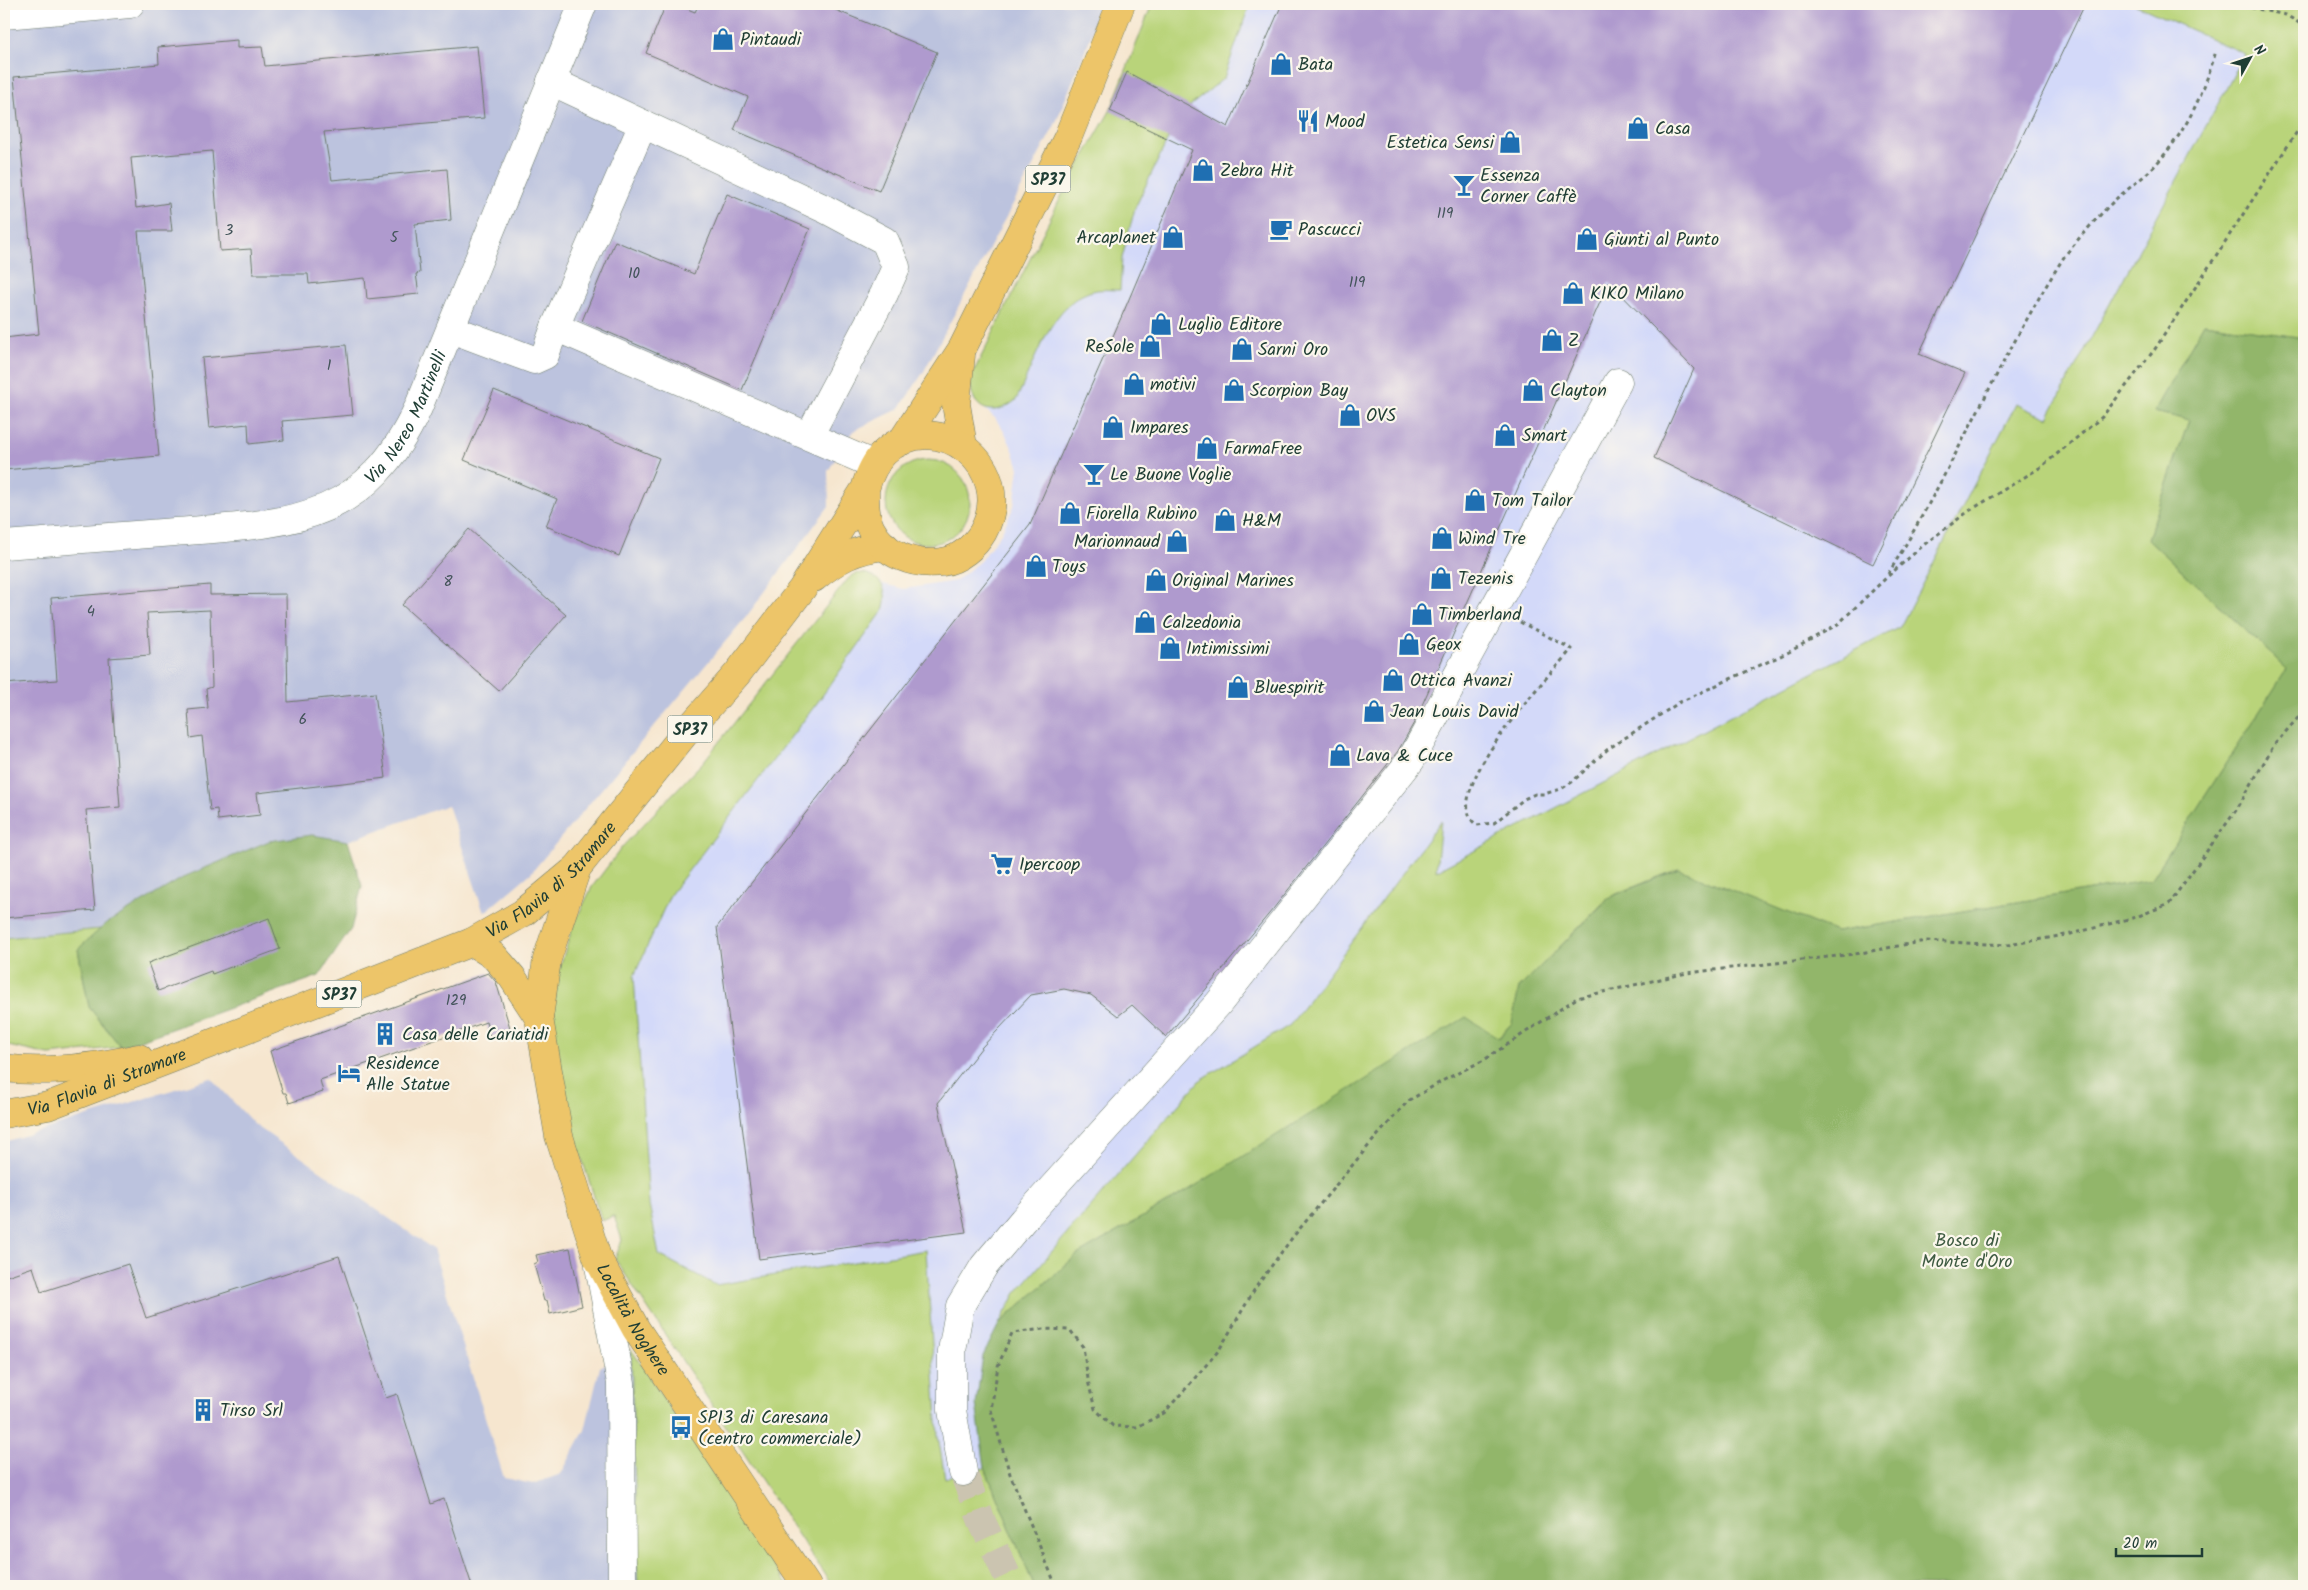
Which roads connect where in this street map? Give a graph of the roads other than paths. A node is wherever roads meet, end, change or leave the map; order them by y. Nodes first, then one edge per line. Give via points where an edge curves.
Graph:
1 (130, 4) edge
2 (583, 4) edge
3 (1121, 4) edge
4 (4, 15) edge
5 (552, 81) junction
6 (643, 124) junction
7 (555, 327) junction
8 (451, 329) junction
9 (962, 349) junction
10 (1618, 382) dead end
11 (809, 436) junction
12 (902, 441) junction
13 (963, 446) junction
14 (870, 477) junction
15 (4, 545) edge
16 (884, 546) junction
17 (802, 589) junction
18 (577, 868) junction
19 (472, 942) junction
20 (539, 1018) junction
21 (207, 1045) junction
22 (4, 1068) edge
23 (4, 1114) edge
24 (597, 1257) junction
25 (963, 1472) tunnel mouth
26 (622, 1586) edge
27 (807, 1586) edge

1 - 4 street
2 - 5 street, Via Nereo Martinelli
3 - 9 main road, Via Flavia di Stramare / SP37 via 1068,138
5 - 6 street
5 - 8 street, Via Nereo Martinelli
6 - 7 street
6 - 11 street via 825,209 885,241 896,267
7 - 8 street via 545,355 534,360
7 - 11 street
8 - 15 street, Via Nereo Martinelli via 405,438 372,477 334,504 306,516 262,525
9 - 12 main road, Via Flavia di Stramare / SP37
9 - 13 main road, Via Flavia di Stramare / SP37 via 956,404
10 - 25 street via 1411,760 1218,1004 984,1266 960,1306 952,1351 952,1410
11 - 14 street
12 - 13 main road, Via Flavia di Stramare via 923,436 943,438
12 - 14 main road, Via Flavia di Stramare / SP37 via 885,452
13 - 16 main road, Via Flavia di Stramare via 984,467 990,483 989,521 979,540 963,554 944,562 923,564 902,558
14 - 16 main road, Via Flavia di Stramare via 865,510 871,530
14 - 17 main road, Via Flavia di Stramare / SP37
16 - 17 main road, Via Flavia di Stramare / SP37 via 865,548 844,557
17 - 18 main road, Via Flavia di Stramare / SP37 via 737,674
18 - 19 main road, Via Flavia di Stramare / SP37 via 523,913
18 - 20 main road, Località Noghere via 548,959
19 - 20 main road, Località Noghere via 494,956
19 - 21 main road, Via Flavia di Stramare / SP37
20 - 24 main road, Località Noghere via 559,1136
21 - 22 main road, Via Flavia di Stramare / SP37 via 116,1063 29,1072
21 - 23 main road, Via Flavia di Stramare / SP37 via 48,1106
24 - 26 street via 621,1383
24 - 27 main road, Località Noghere via 636,1329

